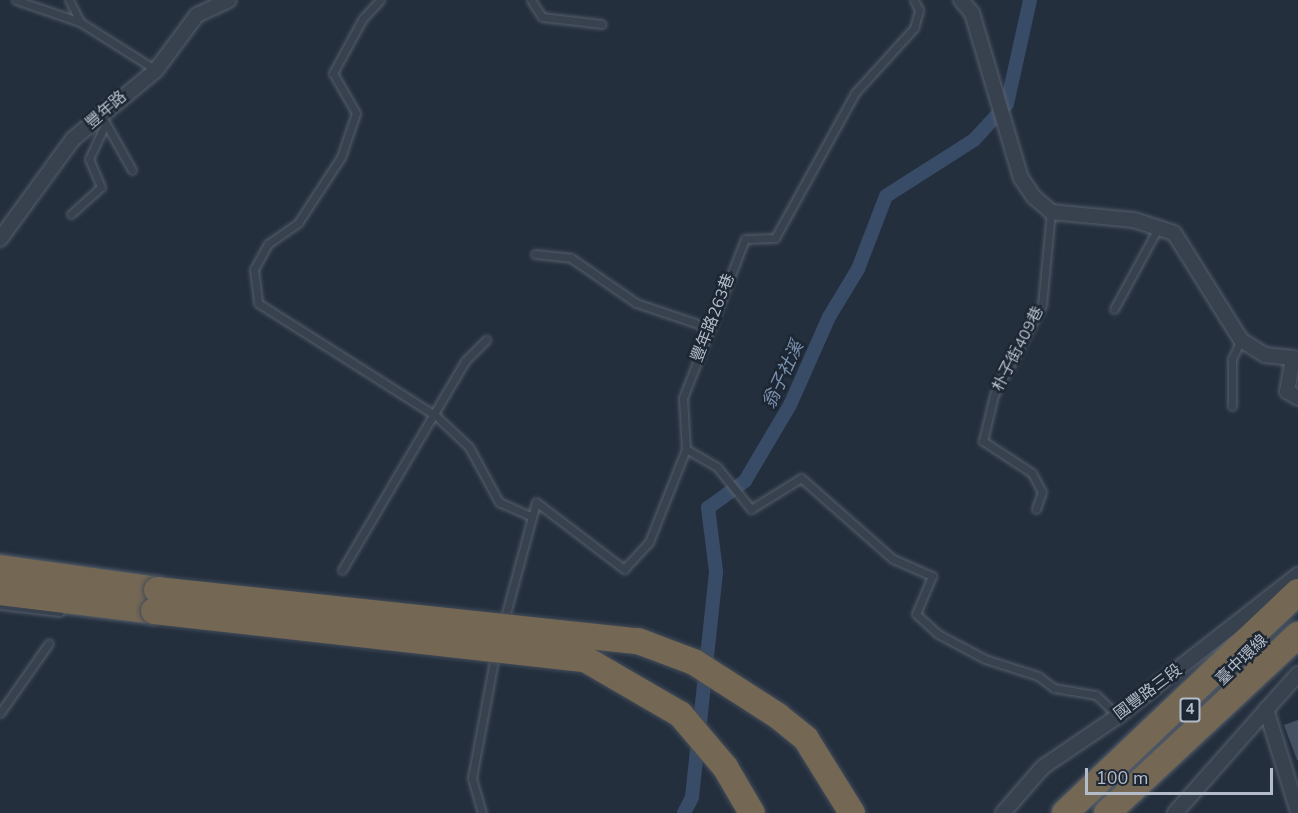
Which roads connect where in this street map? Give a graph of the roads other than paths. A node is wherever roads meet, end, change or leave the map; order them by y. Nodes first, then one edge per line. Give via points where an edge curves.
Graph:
1 (16, 0) edge
2 (69, 0) edge
3 (229, 0) edge
4 (380, 0) edge
5 (531, 0) edge
6 (914, 0) edge
7 (961, 0) edge
8 (207, 5) edge
9 (80, 22) junction
10 (602, 24) dead end
11 (156, 70) junction
12 (103, 120) junction
13 (132, 170) dead end
14 (1051, 212) junction
15 (71, 214) dead end
16 (1159, 226) junction
17 (0, 239) edge
18 (535, 254) dead end
19 (1114, 309) dead end
20 (707, 327) junction
21 (486, 340) dead end
22 (1241, 340) junction
23 (1298, 398) edge
24 (1232, 406) dead end
25 (436, 416) junction
26 (686, 448) junction
27 (1036, 508) dead end
28 (530, 516) junction
29 (0, 558) edge
30 (0, 568) edge
31 (342, 570) dead end
32 (1298, 575) edge
33 (0, 592) edge
34 (1298, 592) edge
35 (154, 596) junction
36 (0, 605) edge
37 (1298, 608) edge
38 (69, 613) dead end
39 (1298, 635) edge
40 (49, 643) dead end
41 (1298, 652) edge
42 (1298, 674) edge
43 (1266, 709) junction
44 (0, 713) edge
45 (1118, 716) junction
46 (1298, 812) edge
47 (482, 813) edge
48 (752, 813) edge
49 (852, 813) edge
50 (1004, 813) edge
51 (1065, 813) edge
52 (1084, 813) edge
53 (1107, 813) edge
54 (1126, 813) edge
55 (1174, 813) edge

1 - 9 lane
2 - 9 lane
3 - 8 street, 豐年路
4 - 25 lane via 363,18 333,73 356,113 341,157 298,223 268,244 254,268 255,291 258,303
5 - 10 lane via 542,17
6 - 20 lane, 豐年路263巷 via 919,10 914,28 855,93 775,238 745,239
7 - 14 street via 972,13 1021,178
8 - 11 street, 豐年路
9 - 11 lane
11 - 12 street, 豐年路
12 - 13 lane
12 - 15 lane via 89,159 101,187
12 - 17 street, 豐年路 via 72,139
14 - 16 street
14 - 27 lane, 朴子街409巷 via 1042,305 994,394 983,441 1032,473 1042,492
16 - 19 lane
16 - 22 street via 1174,233
18 - 20 lane via 571,258 636,303
20 - 26 lane, 豐年路263巷 via 683,398
21 - 25 lane via 465,361
22 - 23 street via 1265,355 1293,358 1287,391
22 - 24 lane via 1232,359
25 - 28 lane via 469,447 500,502
25 - 31 lane
26 - 28 lane, 豐年路263巷 via 649,542 624,569 536,502
26 - 45 lane via 717,467 751,509 801,478 893,559 932,576 916,614 938,634 985,659 1038,676 1054,688 1096,695
28 - 47 lane via 480,717 472,778
29 - 35 lane
30 - 35 highway
32 - 45 street, 國豐路三段
33 - 35 highway
34 - 51 highway
35 - 48 highway, bridge via 585,659 680,714 725,767
35 - 49 highway, bridge via 638,641 694,662 785,722 806,739
36 - 38 lane
37 - 52 highway, 臺中環線 / 4
39 - 53 highway, 臺中環線 / 4
40 - 44 lane
41 - 54 highway
42 - 43 street
43 - 46 street
43 - 55 street
45 - 50 street, 國豐路三段 via 1044,767

